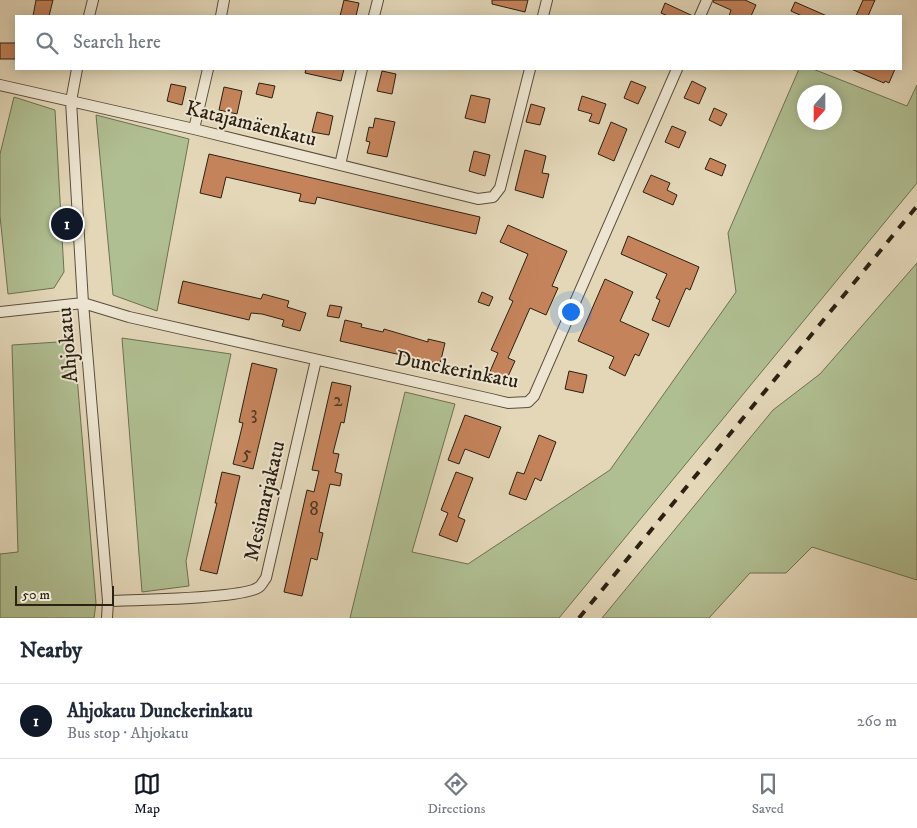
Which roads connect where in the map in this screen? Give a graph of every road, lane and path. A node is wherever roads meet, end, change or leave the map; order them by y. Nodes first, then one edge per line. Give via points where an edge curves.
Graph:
1 (93, 0) edge
2 (224, 0) edge
3 (378, 0) edge
4 (547, 0) edge
5 (706, 0) edge
6 (90, 15) edge
7 (221, 15) edge
8 (374, 15) edge
9 (543, 15) edge
10 (700, 15) edge
11 (77, 70) edge
12 (208, 70) edge
13 (362, 70) edge
14 (530, 70) edge
15 (677, 70) edge
16 (0, 85) edge
17 (71, 101) junction
18 (194, 129) junction
19 (340, 164) junction
20 (83, 303) junction
21 (0, 312) edge
22 (316, 360) junction
23 (108, 601) junction
24 (107, 618) edge

1 - 6 street
2 - 7 street
3 - 8 street
4 - 9 street
5 - 10 street
11 - 17 street, Ahjokatu
12 - 18 street
13 - 19 street
14 - 19 street, Katajamäenkatu via 500,188 493,197 478,199
15 - 22 street, Dunckerinkatu via 534,396 528,402 508,403
16 - 17 street, Katajamäenkatu
17 - 18 street, Katajamäenkatu
17 - 20 street, Ahjokatu
18 - 19 street, Katajamäenkatu
20 - 21 street
20 - 22 street, Dunckerinkatu via 129,317
20 - 23 street, Ahjokatu
22 - 23 street, Mesimarjakatu via 266,578 260,587 248,592
23 - 24 street, Ahjokatu

